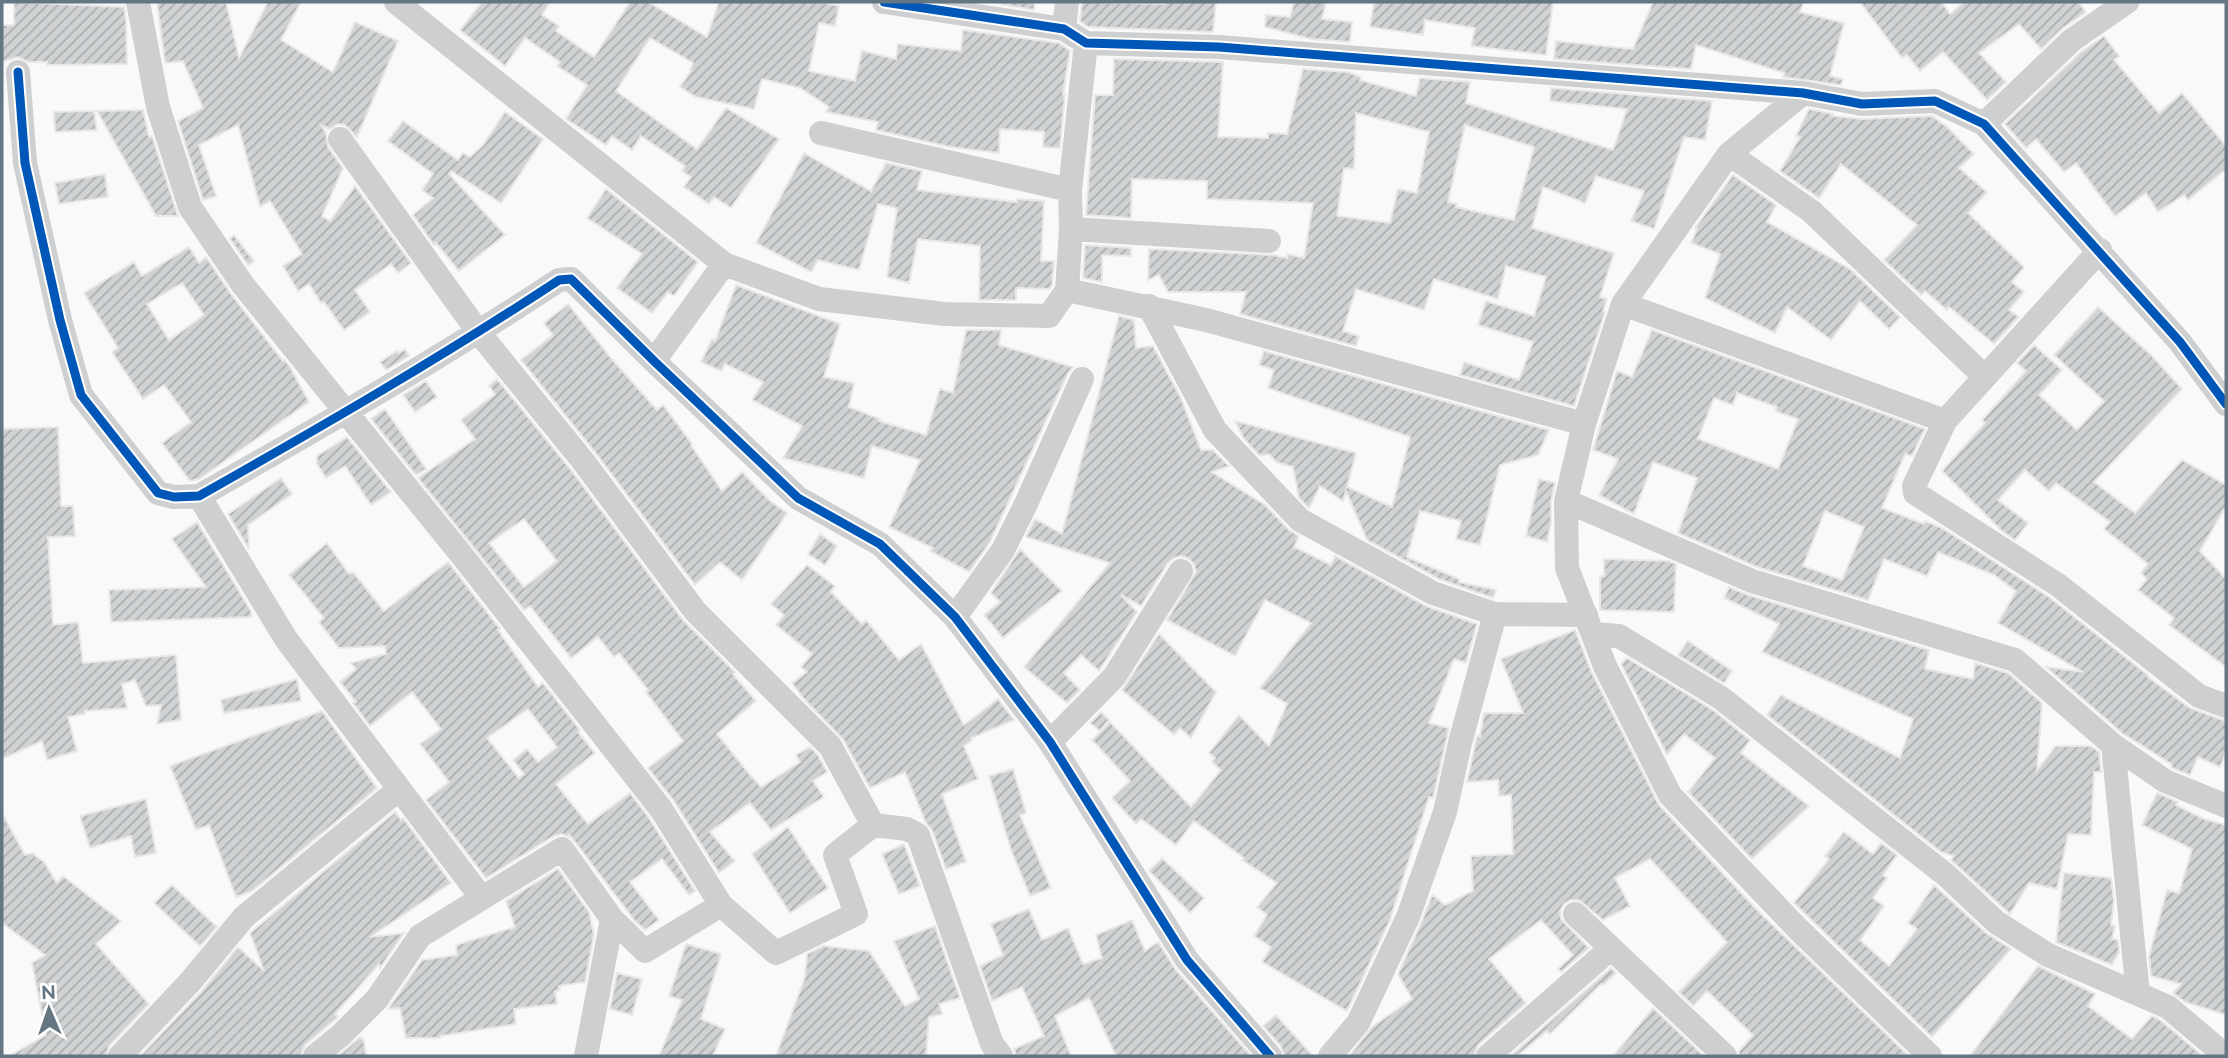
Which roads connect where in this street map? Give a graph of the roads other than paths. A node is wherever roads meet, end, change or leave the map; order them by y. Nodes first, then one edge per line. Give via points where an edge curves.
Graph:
1 (138, 2) edge
2 (396, 2) edge
3 (884, 2) edge
4 (1067, 2) edge
5 (2127, 2) edge
6 (1064, 29) junction
7 (1086, 43) junction
8 (18, 72) dead end
9 (1803, 93) junction
10 (1984, 124) junction
11 (821, 133) dead end
12 (340, 139) dead end
13 (1729, 154) junction
14 (1070, 190) junction
15 (1071, 229) junction
16 (1269, 241) dead end
17 (2100, 250) junction
18 (724, 264) junction
19 (1067, 290) junction
20 (1623, 304) junction
21 (1149, 306) junction
22 (479, 333) junction
23 (654, 362) junction
24 (1985, 377) junction
25 (1082, 379) dead end
26 (2226, 404) edge
27 (346, 414) junction
28 (1945, 421) junction
29 (1584, 424) junction
30 (199, 496) junction
31 (1566, 501) junction
32 (1181, 571) dead end
33 (1495, 614) junction
34 (955, 617) junction
35 (1590, 625) junction
36 (2226, 706) edge
37 (1050, 742) junction
38 (2113, 745) junction
39 (399, 789) junction
40 (2226, 806) edge
41 (873, 825) junction
42 (481, 897) junction
43 (721, 905) junction
44 (1575, 914) dead end
45 (612, 919) junction
46 (1610, 949) junction
47 (2138, 994) junction
48 (120, 1056) edge
49 (315, 1056) edge
50 (586, 1056) edge
51 (1001, 1056) edge
52 (1270, 1056) edge
53 (1330, 1056) edge
54 (1488, 1056) edge
55 (1725, 1056) edge
56 (1930, 1056) edge
57 (2226, 1056) edge

1 - 27 street via 158,107 191,207 243,285
2 - 18 street
3 - 6 street
4 - 6 street
5 - 10 street via 2072,40
6 - 7 street
7 - 9 street via 1219,47
7 - 14 street
8 - 30 street via 25,163 81,395 158,493
9 - 10 street via 1862,104 1935,101
9 - 13 street
10 - 17 street
11 - 14 street
12 - 22 street
13 - 20 street
13 - 24 street via 1811,211
14 - 15 street
15 - 16 street
15 - 19 street
17 - 24 street
17 - 26 street via 2180,342
18 - 19 street via 819,299 944,314 1049,316
18 - 23 street
19 - 21 street
20 - 28 street
20 - 29 street
21 - 29 street
21 - 33 street via 1215,430 1300,520 1433,593
22 - 23 street via 559,280 571,279
22 - 27 street
22 - 41 street via 583,461 695,611 830,746
23 - 34 street via 798,498 880,544
24 - 28 street
25 - 34 street via 1003,550
27 - 30 street
27 - 43 street via 661,809
28 - 36 street via 1914,486 1915,493 2058,585 2199,696
29 - 31 street
30 - 39 street via 286,639
31 - 35 street via 1567,568
31 - 38 street via 1752,581 2015,660
32 - 37 street via 1114,677
33 - 35 street
33 - 53 street via 1445,812 1408,917 1358,1023
34 - 37 street
35 - 47 street via 1619,636 1721,698 1936,866 1996,922 2048,955
35 - 56 street via 1605,666 1670,796 1798,929
37 - 52 street via 1187,960
38 - 40 street via 2165,781
38 - 47 street
39 - 42 street
39 - 48 street via 244,917
41 - 43 street via 835,855 856,914 776,953
41 - 51 street via 918,835 992,1044
42 - 45 street via 562,849
42 - 49 street via 420,936 377,999
43 - 45 street via 645,951
44 - 46 street
45 - 50 street
46 - 54 street
46 - 55 street
47 - 57 street via 2168,1007

